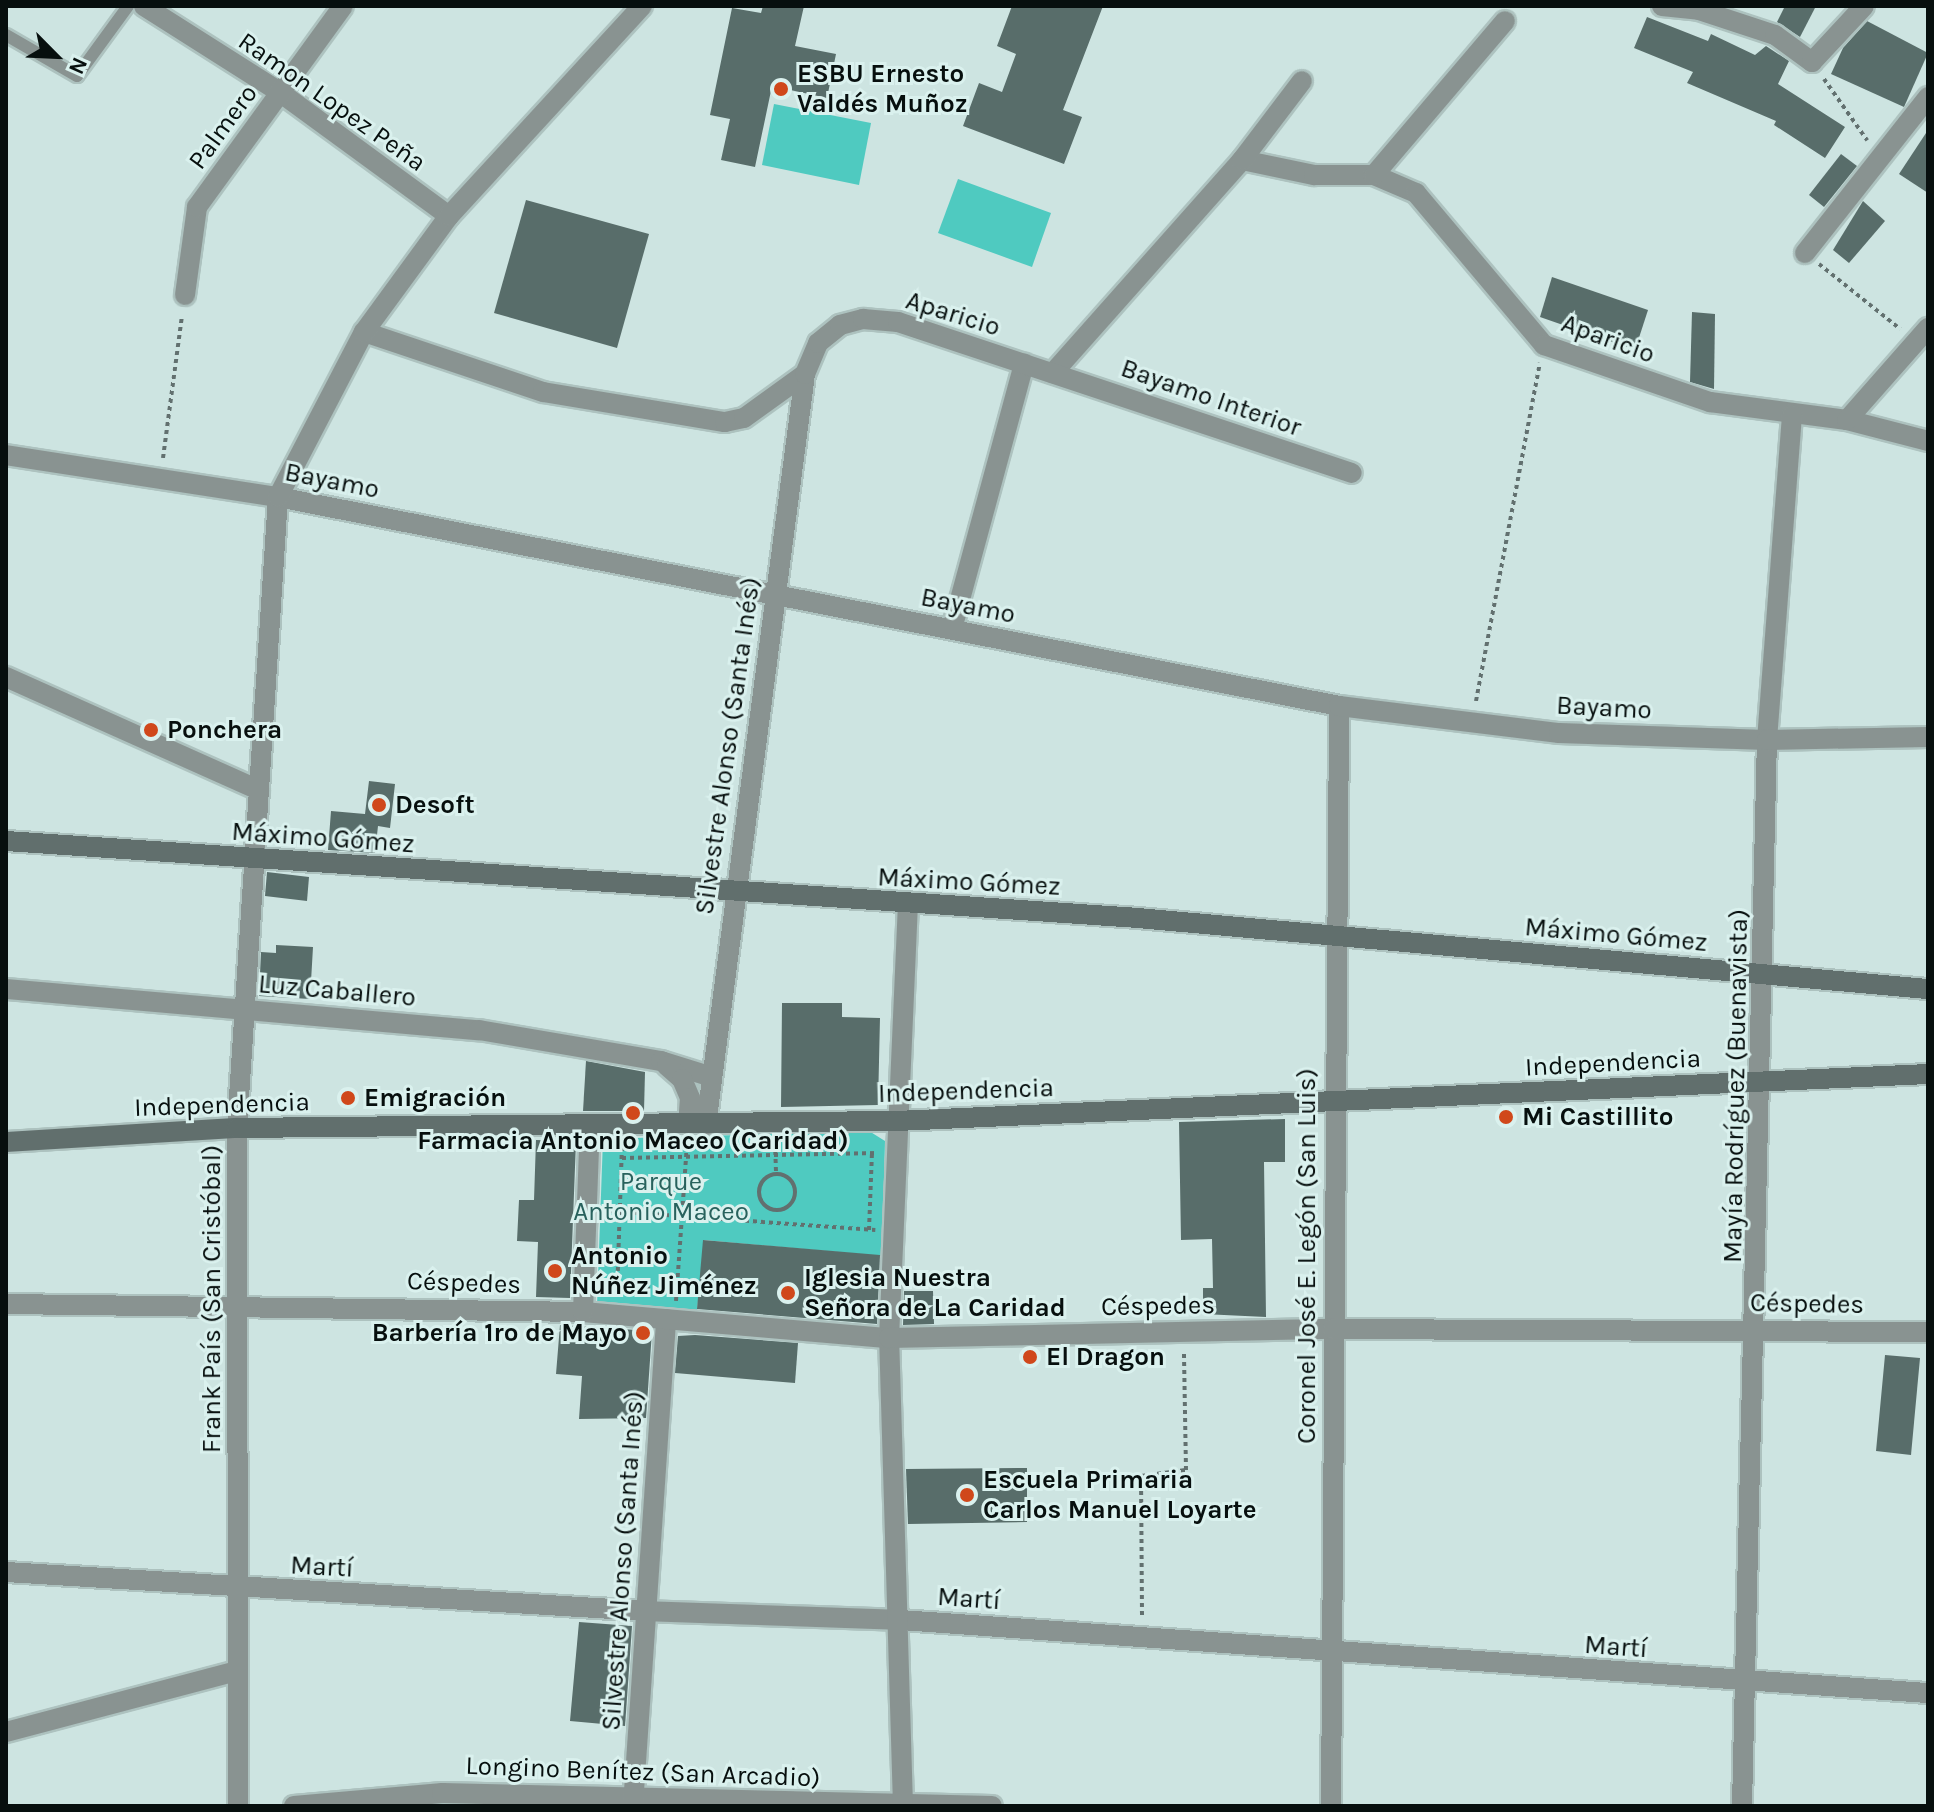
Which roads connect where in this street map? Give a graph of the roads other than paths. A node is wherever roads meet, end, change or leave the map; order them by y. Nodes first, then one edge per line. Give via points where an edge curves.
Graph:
1 (128, 6) edge
2 (144, 6) edge
3 (343, 6) edge
4 (642, 6) edge
5 (1662, 6) edge
6 (1864, 6) edge
7 (1700, 8) edge
8 (1505, 21) dead end
9 (6, 35) edge
10 (1302, 81) dead end
11 (281, 93) junction
12 (1928, 97) edge
13 (1242, 160) junction
14 (1374, 175) junction
15 (449, 216) junction
16 (1805, 253) road end
17 (185, 295) road end
18 (364, 332) junction
19 (1921, 334) edge
20 (1024, 364) junction
21 (1053, 373) junction
22 (805, 374) junction
23 (1792, 415) junction
24 (1847, 420) junction
25 (1928, 441) edge
26 (6, 455) edge
27 (1352, 473) dead end
28 (278, 497) junction
29 (777, 594) junction
30 (952, 629) junction
31 (6, 677) edge
32 (1339, 706) junction
33 (1928, 737) edge
34 (1767, 740) junction
35 (259, 790) junction
36 (6, 841) edge
37 (255, 859) junction
38 (733, 893) junction
39 (908, 905) junction
40 (1334, 935) junction
41 (1764, 975) junction
42 (6, 989) edge
43 (1928, 989) edge
44 (245, 1008) junction
45 (661, 1061) junction
46 (1928, 1074) edge
47 (712, 1077) junction
48 (1763, 1082) junction
49 (1334, 1102) junction
50 (897, 1121) junction
51 (590, 1125) junction
52 (697, 1125) junction
53 (237, 1128) junction
54 (6, 1142) edge
55 (238, 1303) junction
56 (6, 1304) edge
57 (583, 1312) junction
58 (670, 1319) junction
59 (1333, 1329) junction
60 (1757, 1329) junction
61 (1928, 1332) edge
62 (889, 1338) junction
63 (6, 1572) edge
64 (238, 1588) junction
65 (645, 1611) junction
66 (901, 1620) junction
67 (1332, 1651) junction
68 (237, 1671) junction
69 (1745, 1683) junction
70 (1928, 1693) edge
71 (6, 1732) edge
72 (633, 1801) edge
73 (238, 1806) edge
74 (294, 1806) edge
75 (903, 1806) edge
76 (992, 1806) edge
77 (1331, 1806) edge
78 (1742, 1806) edge

1 - 9 lane via 77,76
2 - 11 street, Ramon Lopez Peña
3 - 11 street, Palmero
4 - 15 street, Frank País (San Cristóbal)
5 - 7 street
6 - 7 street via 1812,62 1775,35
8 - 14 street
10 - 13 street
11 - 15 street, Ramon Lopez Peña
11 - 17 street, Palmero via 197,207
12 - 16 street
13 - 14 street, Aparicio via 1314,175
13 - 21 street
14 - 23 street, Aparicio via 1416,193 1544,345 1710,402
15 - 18 street, Frank País (San Cristóbal)
18 - 22 street, Aparicio via 543,392 725,422 744,418
18 - 28 street, Frank País (San Cristóbal)
19 - 24 street
20 - 21 street, Aparicio
20 - 22 street, Aparicio via 898,322 863,319 840,325 818,343
20 - 30 street
21 - 27 street, Bayamo Interior
22 - 29 street, Silvestre Alonso (Santa Inés)
23 - 24 street, Aparicio
23 - 34 street, Mayía Rodríguez (Buenavista)
24 - 25 street, Aparicio
26 - 28 street, Bayamo
28 - 29 street, Bayamo
28 - 35 street, Frank País (San Cristóbal)
29 - 30 street, Bayamo
29 - 38 street, Silvestre Alonso (Santa Inés)
30 - 32 street, Bayamo
31 - 35 street
32 - 34 street, Bayamo via 1559,733
32 - 40 street, Coronel José E. Legón (San Luis)
33 - 34 street, Bayamo
34 - 41 street, Mayía Rodríguez (Buenavista)
35 - 37 street, Frank País (San Cristóbal)
36 - 37 main road, Máximo Gómez
37 - 38 main road, Máximo Gómez
37 - 44 street, Frank País (San Cristóbal)
38 - 39 main road, Máximo Gómez
38 - 47 street, Silvestre Alonso (Santa Inés)
39 - 40 main road, Máximo Gómez
39 - 50 street
40 - 41 main road, Máximo Gómez
40 - 49 street, Coronel José E. Legón (San Luis)
41 - 43 main road, Máximo Gómez
41 - 48 street, Mayía Rodríguez (Buenavista)
42 - 44 street, Luz Caballero
44 - 45 street, Luz Caballero via 479,1030
44 - 53 street, Frank País (San Cristóbal)
45 - 47 street, Luz Caballero
45 - 52 street via 682,1079
46 - 48 main road, Independencia
47 - 52 street, Silvestre Alonso (Santa Inés)
48 - 49 main road, Independencia
48 - 60 street, Mayía Rodríguez (Buenavista)
49 - 50 main road, Independencia
49 - 59 street, Coronel José E. Legón (San Luis)
50 - 52 main road, Independencia
50 - 62 street
51 - 52 main road, Independencia
51 - 53 main road, Independencia
51 - 57 street
53 - 54 main road, Independencia
53 - 55 street, Frank País (San Cristóbal)
55 - 56 street, Céspedes
55 - 57 street, Céspedes
55 - 64 street, Frank País (San Cristóbal)
57 - 58 street, Céspedes
58 - 62 street, Céspedes
58 - 65 street, Silvestre Alonso (Santa Inés)
59 - 60 street, Céspedes
59 - 62 street, Céspedes
59 - 67 street, Coronel José E. Legón (San Luis)
60 - 61 street, Céspedes
60 - 69 street, Mayía Rodríguez (Buenavista)
62 - 66 street
63 - 64 street, Martí
64 - 65 street, Martí
64 - 68 street, Frank País (San Cristóbal)
65 - 66 street, Martí
65 - 72 street, Silvestre Alonso (Santa Inés)
66 - 67 street, Martí
66 - 75 street
67 - 69 street, Martí
67 - 77 street, Coronel José E. Legón (San Luis)
68 - 71 street
68 - 73 street, Frank País (San Cristóbal)
69 - 70 street, Martí
69 - 78 street, Mayía Rodríguez (Buenavista)
72 - 74 street, Longino Benítez (San Arcadio) via 442,1793
72 - 75 street, Longino Benítez (San Arcadio)
75 - 76 street, Longino Benítez (San Arcadio)

